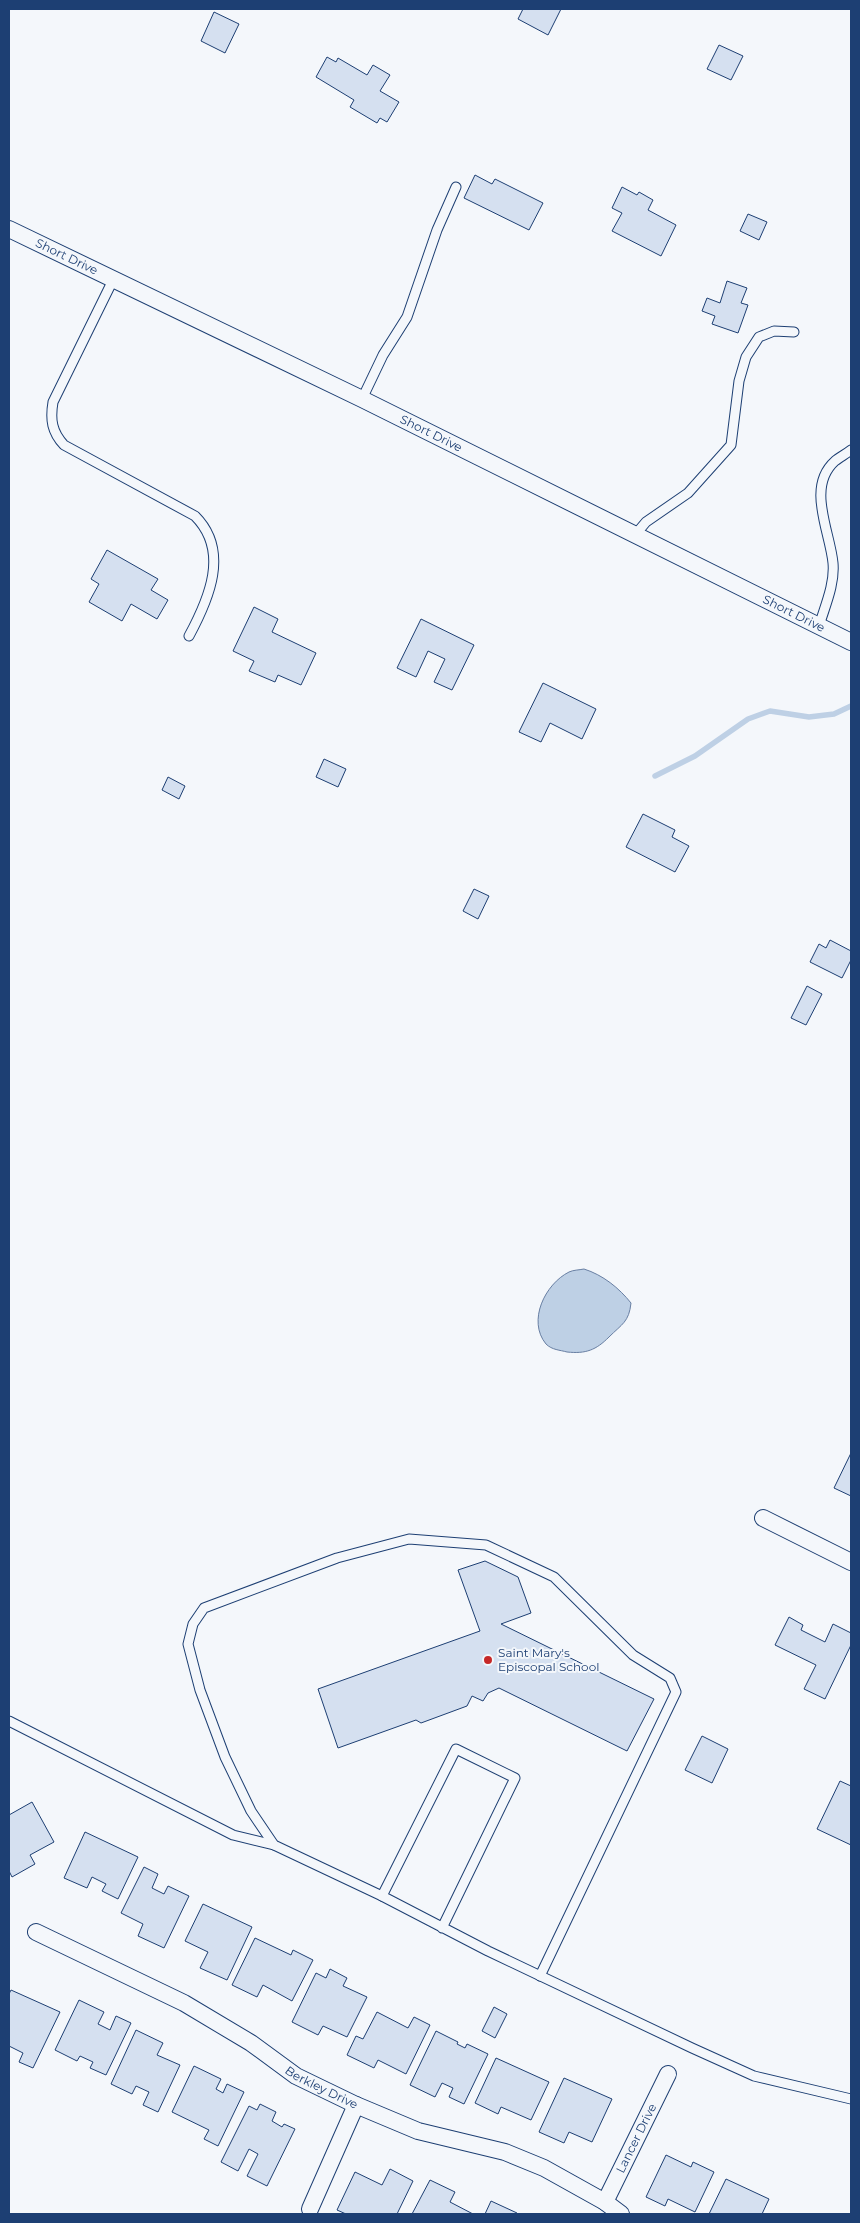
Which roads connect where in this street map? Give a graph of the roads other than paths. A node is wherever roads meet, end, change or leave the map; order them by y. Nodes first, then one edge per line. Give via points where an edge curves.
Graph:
1 (456, 187) dead end
2 (9, 229) edge
3 (113, 280) junction
4 (794, 332) dead end
5 (362, 399) junction
6 (851, 450) edge
7 (635, 535) junction
8 (819, 626) junction
9 (189, 636) dead end
10 (851, 642) edge
11 (763, 1518) dead end
12 (851, 1562) edge
13 (9, 1721) edge
14 (274, 1845) junction
15 (382, 1896) junction
16 (442, 1928) junction
17 (36, 1932) dead end
18 (540, 1976) junction
19 (668, 2074) dead end
20 (851, 2099) edge
21 (356, 2105) junction
22 (605, 2202) junction
23 (310, 2209) dead end
24 (621, 2214) edge

1 - 5 lane via 437,230 407,317 383,355
2 - 3 street, Short Drive
3 - 5 street, Short Drive
3 - 9 lane via 53,402 52,422 56,436 64,445 195,516 207,532 213,549 214,572
4 - 7 lane via 774,330 759,337 746,357 739,381 731,445 688,493 646,522
5 - 7 street, Short Drive
6 - 8 lane via 834,461 823,480 821,504 833,562 833,579
7 - 8 street, Short Drive
8 - 10 street, Short Drive
11 - 12 street
13 - 14 lane via 233,1835
14 - 15 lane
14 - 18 lane via 251,1811 224,1757 200,1690 188,1644 193,1624 204,1608 337,1558 409,1539 486,1545 554,1577 633,1655 670,1678 676,1692
15 - 16 lane
15 - 16 lane via 456,1749 515,1778
16 - 18 lane
17 - 21 street, Berkley Drive via 184,2003 251,2043 296,2076
18 - 20 lane via 754,2076
19 - 22 street, Lancer Drive
21 - 22 street, Berkley Drive via 418,2130 505,2152 544,2168
21 - 23 street
22 - 24 street, Berkley Drive

